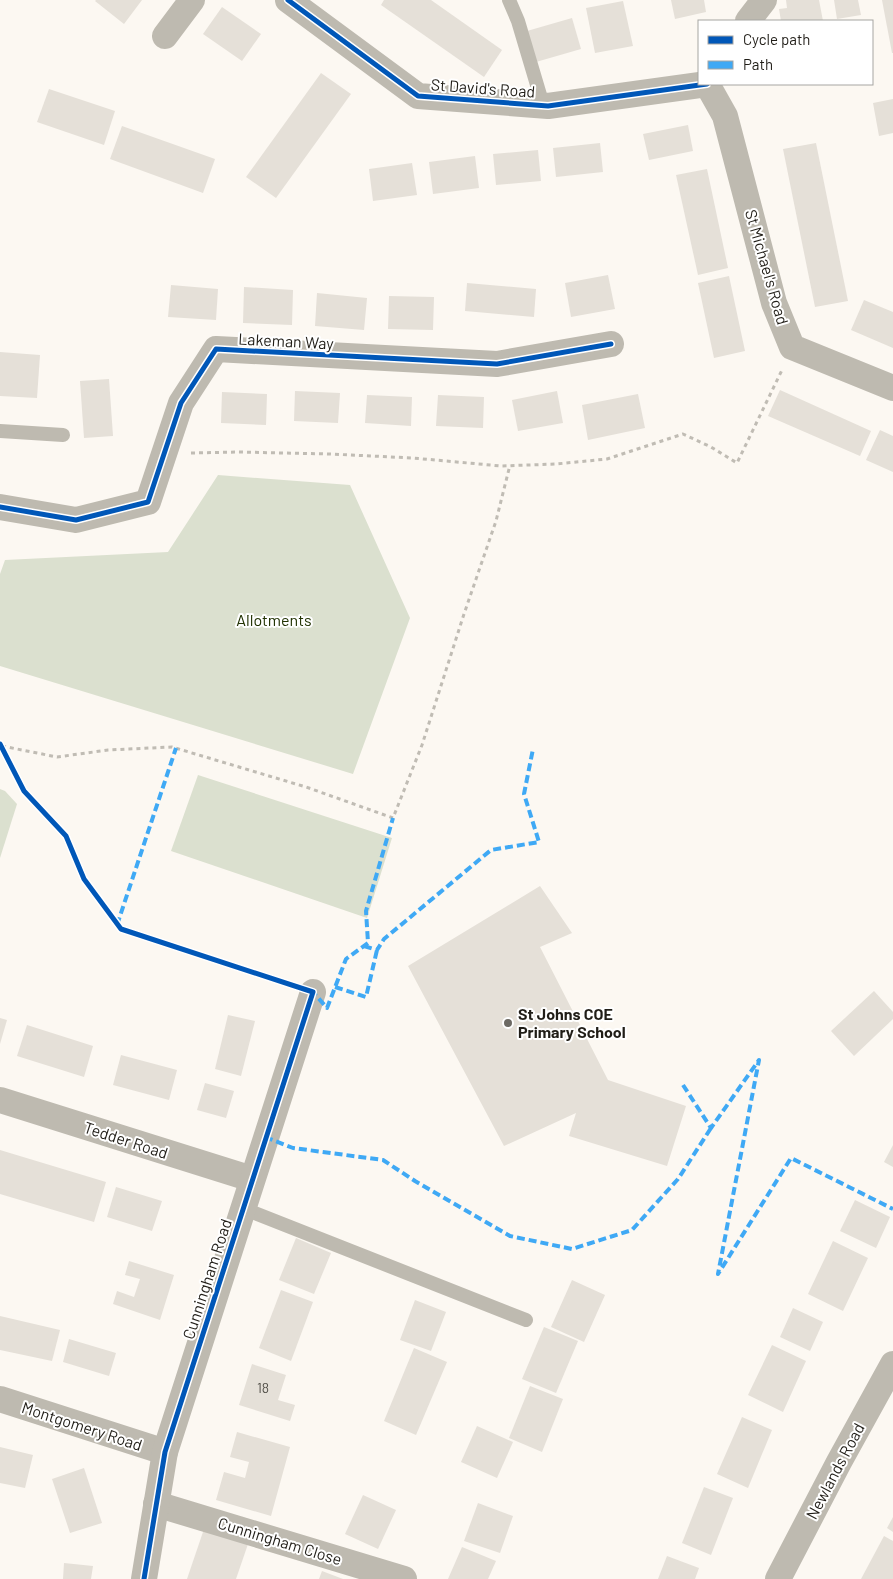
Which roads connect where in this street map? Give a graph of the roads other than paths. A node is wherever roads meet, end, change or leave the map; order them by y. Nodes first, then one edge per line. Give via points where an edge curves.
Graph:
1 (192, 0) edge
2 (288, 0) edge
3 (508, 0) edge
4 (764, 0) edge
5 (749, 20) edge
6 (165, 36) dead end
7 (700, 85) edge
8 (708, 85) edge
9 (543, 105) junction
10 (611, 344) dead end
11 (893, 388) edge
12 (0, 431) edge
13 (63, 435) dead end
14 (0, 507) edge
15 (312, 992) dead end
16 (0, 1100) edge
17 (252, 1179) junction
18 (242, 1208) junction
19 (526, 1320) dead end
20 (893, 1364) edge
21 (0, 1399) edge
22 (165, 1452) junction
23 (156, 1504) junction
24 (396, 1578) edge
25 (144, 1579) edge
26 (778, 1579) edge

1 - 6 street
2 - 9 street, St David's Road via 418,96
3 - 9 lane via 518,21
4 - 5 street
7 - 9 street, St David's Road
8 - 11 street, St Michael's Road via 725,116 774,303 792,347
10 - 14 street, Lakeman Way via 497,364 216,350 181,404 148,502 76,520
12 - 13 lane
15 - 17 street, Cunningham Road
16 - 17 street, Tedder Road
17 - 18 street, Cunningham Road
18 - 19 lane
18 - 22 street, Cunningham Road
20 - 26 street, Newlands Road
21 - 22 street, Montgomery Road
22 - 23 street, Cunningham Road
23 - 24 street, Cunningham Close
23 - 25 street, Cunningham Road

